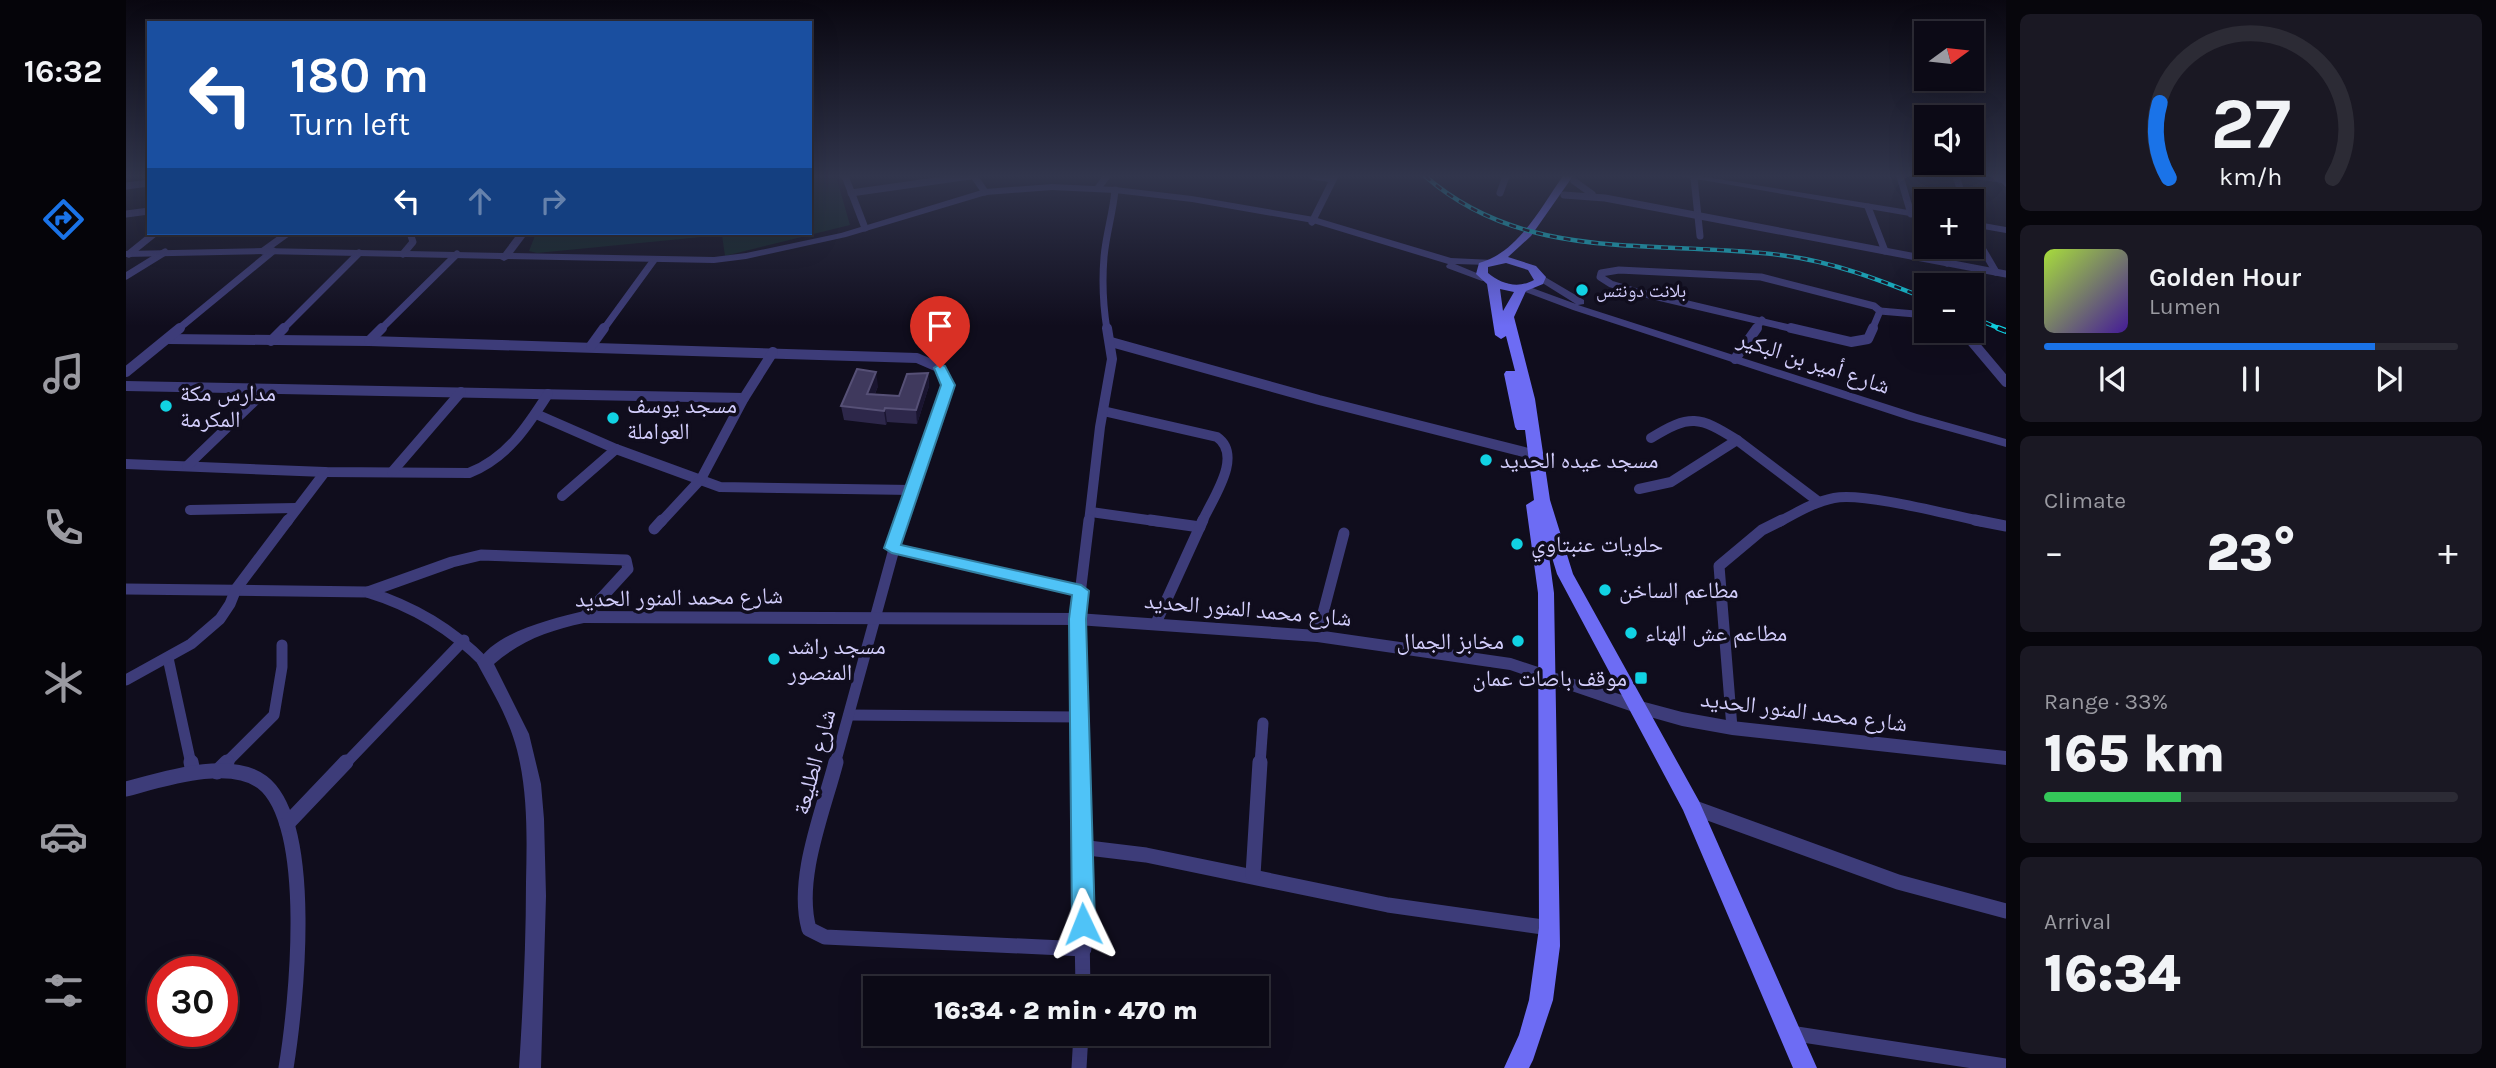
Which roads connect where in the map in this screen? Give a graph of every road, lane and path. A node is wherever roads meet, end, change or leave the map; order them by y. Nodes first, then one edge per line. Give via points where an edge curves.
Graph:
1 (872, 226) edge
2 (1111, 226) edge
3 (1327, 226) edge
4 (1330, 226) edge
5 (1533, 226) edge
6 (1541, 226) edge
7 (1699, 226) edge
8 (1751, 226) edge
9 (1875, 226) edge
10 (1984, 226) edge
11 (865, 228) joint
12 (2006, 230) edge
13 (152, 235) edge
14 (286, 235) edge
15 (411, 235) edge
16 (522, 235) edge
17 (528, 235) edge
18 (1700, 236) dead end
19 (268, 251) junction
20 (1885, 251) junction
21 (165, 252) junction
22 (1984, 252) edge
23 (359, 253) junction
24 (127, 254) edge
25 (403, 254) junction
26 (455, 255) junction
27 (511, 257) junction
28 (1945, 259) edge
29 (652, 261) junction
30 (1493, 261) junction
31 (1947, 263) junction
32 (1524, 264) junction
33 (1996, 272) junction
34 (2006, 274) edge
35 (126, 276) edge
36 (1540, 277) junction
37 (1489, 280) junction
38 (1522, 288) junction
39 (1880, 311) junction
40 (1914, 314) edge
41 (1609, 317) junction
42 (1762, 320) junction
43 (168, 339) junction
44 (271, 341) junction
45 (369, 341) junction
46 (1111, 342) junction
47 (1973, 343) edge
48 (591, 346) junction
49 (773, 352) junction
50 (1735, 359) junction
51 (126, 372) edge
52 (2006, 382) edge
53 (126, 386) edge
54 (267, 389) junction
55 (461, 392) junction
56 (548, 394) junction
57 (744, 398) junction
58 (1103, 411) junction
59 (536, 414) junction
60 (1651, 438) dead end
61 (1737, 440) junction
62 (2006, 443) edge
63 (616, 449) junction
64 (1528, 453) junction
65 (126, 464) edge
66 (187, 466) junction
67 (326, 472) junction
68 (392, 472) junction
69 (701, 479) junction
70 (1639, 489) dead end
71 (912, 490) junction
72 (562, 496) dead end
73 (1819, 502) junction
74 (296, 508) junction
75 (190, 510) dead end
76 (1091, 512) junction
77 (2006, 526) edge
78 (1200, 527) junction
79 (654, 529) dead end
80 (1344, 533) dead end
81 (892, 548) junction
82 (126, 589) edge
83 (236, 589) junction
84 (1081, 591) junction
85 (367, 592) junction
86 (1546, 593) junction
87 (1575, 596) junction
88 (584, 617) junction
89 (1077, 619) junction
90 (872, 620) junction
91 (1156, 623) junction
92 (1317, 636) junction
93 (464, 640) junction
94 (282, 645) dead end
95 (168, 658) junction
96 (485, 663) junction
97 (1546, 676) junction
98 (126, 680) edge
99 (1636, 706) junction
100 (849, 715) junction
101 (1079, 717) junction
102 (1263, 723) dead end
103 (1732, 728) junction
104 (2006, 758) edge
105 (193, 772) junction
106 (217, 772) junction
107 (126, 789) edge
108 (1692, 807) junction
109 (287, 824) junction
110 (1080, 848) junction
111 (1253, 875) junction
112 (2006, 911) edge
113 (1550, 928) junction
114 (1084, 949) junction
115 (1083, 976) edge
116 (1790, 1033) junction
117 (1080, 1046) edge
118 (2006, 1066) edge
119 (286, 1068) edge
120 (530, 1068) edge
121 (1079, 1068) edge
122 (1516, 1068) edge
123 (1805, 1068) edge

1 - 11 street
2 - 46 street via 1104,254 1103,303
3 - 37 street
4 - 30 street via 1450,261
5 - 30 main road via 1509,252
6 - 32 main road via 1530,242
7 - 18 street
8 - 20 street
9 - 20 street
10 - 12 street
11 - 29 street via 746,257
13 - 24 street
14 - 19 street
15 - 25 street via 413,242
16 - 27 street
17 - 27 street
19 - 21 street
19 - 23 street
19 - 43 street
20 - 31 street
21 - 24 street
21 - 35 street
22 - 33 street
23 - 25 street
23 - 44 street
25 - 26 street
26 - 27 street
26 - 45 street
27 - 29 street
28 - 31 street
29 - 48 street
30 - 32 main road
30 - 37 main road via 1480,269
31 - 33 street
32 - 36 main road
33 - 34 street
36 - 38 main road via 1535,285
36 - 41 street, شارع أمير بن البكير
37 - 38 main road
37 - 64 main road
38 - 41 street, شارع أمير بن البكير
38 - 87 main road via 1508,317 1528,399 1544,509
39 - 40 street
39 - 42 street via 1868,340 1859,343
39 - 42 street via 1761,277 1601,273 1605,281 1622,288
41 - 50 street, شارع أمير بن البكير
42 - 50 street
43 - 44 street
43 - 51 street
44 - 45 street
45 - 48 street
46 - 58 street
46 - 64 street via 1258,386
47 - 52 street
48 - 49 street
49 - 57 street
49 - 71 street, شارع الطليعة via 902,356 940,368 948,385
50 - 62 street, شارع أمير بن البكير
53 - 54 street
54 - 55 street
54 - 66 street
55 - 56 street
55 - 68 street
56 - 57 street
56 - 59 street
57 - 69 street
58 - 76 street
58 - 78 street via 1226,442 1230,458
59 - 63 street
59 - 68 street via 500,458 484,469 469,473
60 - 61 street via 1674,423 1693,418
61 - 70 street via 1671,482
61 - 73 street
63 - 69 street
63 - 72 street
64 - 86 main road
65 - 66 street
66 - 67 street
67 - 68 street
67 - 74 street
69 - 71 street via 720,487
69 - 79 street
71 - 81 street, شارع الطليعة
73 - 77 street via 1861,498
73 - 103 street via 1762,530 1719,566
74 - 75 street
74 - 83 street
76 - 78 street
76 - 84 street
78 - 91 street
80 - 92 street
81 - 84 street
81 - 90 street, شارع الطليعة
82 - 83 street
83 - 85 street
83 - 95 street via 215,623
84 - 89 street
85 - 88 street via 481,555 626,560 625,572
85 - 93 street via 397,600
86 - 87 main road via 1562,588
86 - 97 main road
87 - 99 main road
88 - 90 street, شارع محمد المنور الحديد
88 - 96 street, شارع محمد المنور الحديد via 548,624 520,636
89 - 90 street, شارع محمد المنور الحديد
89 - 91 street, شارع محمد المنور الحديد
89 - 101 street
90 - 100 street, شارع الطليعة
91 - 92 street, شارع محمد المنور الحديد
92 - 97 street, شارع محمد المنور الحديد via 1511,664
93 - 96 street
93 - 109 street
94 - 106 street via 274,715
95 - 98 street
95 - 105 street
96 - 120 street via 522,735 534,810
97 - 99 street, شارع محمد المنور الحديد
97 - 113 main road
99 - 103 street, شارع محمد المنور الحديد
99 - 108 main road
100 - 101 street
100 - 114 street, شارع الطليعة via 806,875 809,929 825,937 848,939
101 - 110 street
102 - 111 street
103 - 104 street, شارع محمد المنور الحديد
105 - 106 street
105 - 107 street
106 - 109 street via 261,781 277,795
108 - 112 street via 1898,882
108 - 116 main road
109 - 119 street via 299,934
110 - 111 street
110 - 114 street
111 - 113 street via 1388,905
113 - 122 main road via 1537,1017
114 - 115 street
116 - 118 street
116 - 123 main road
117 - 121 street

